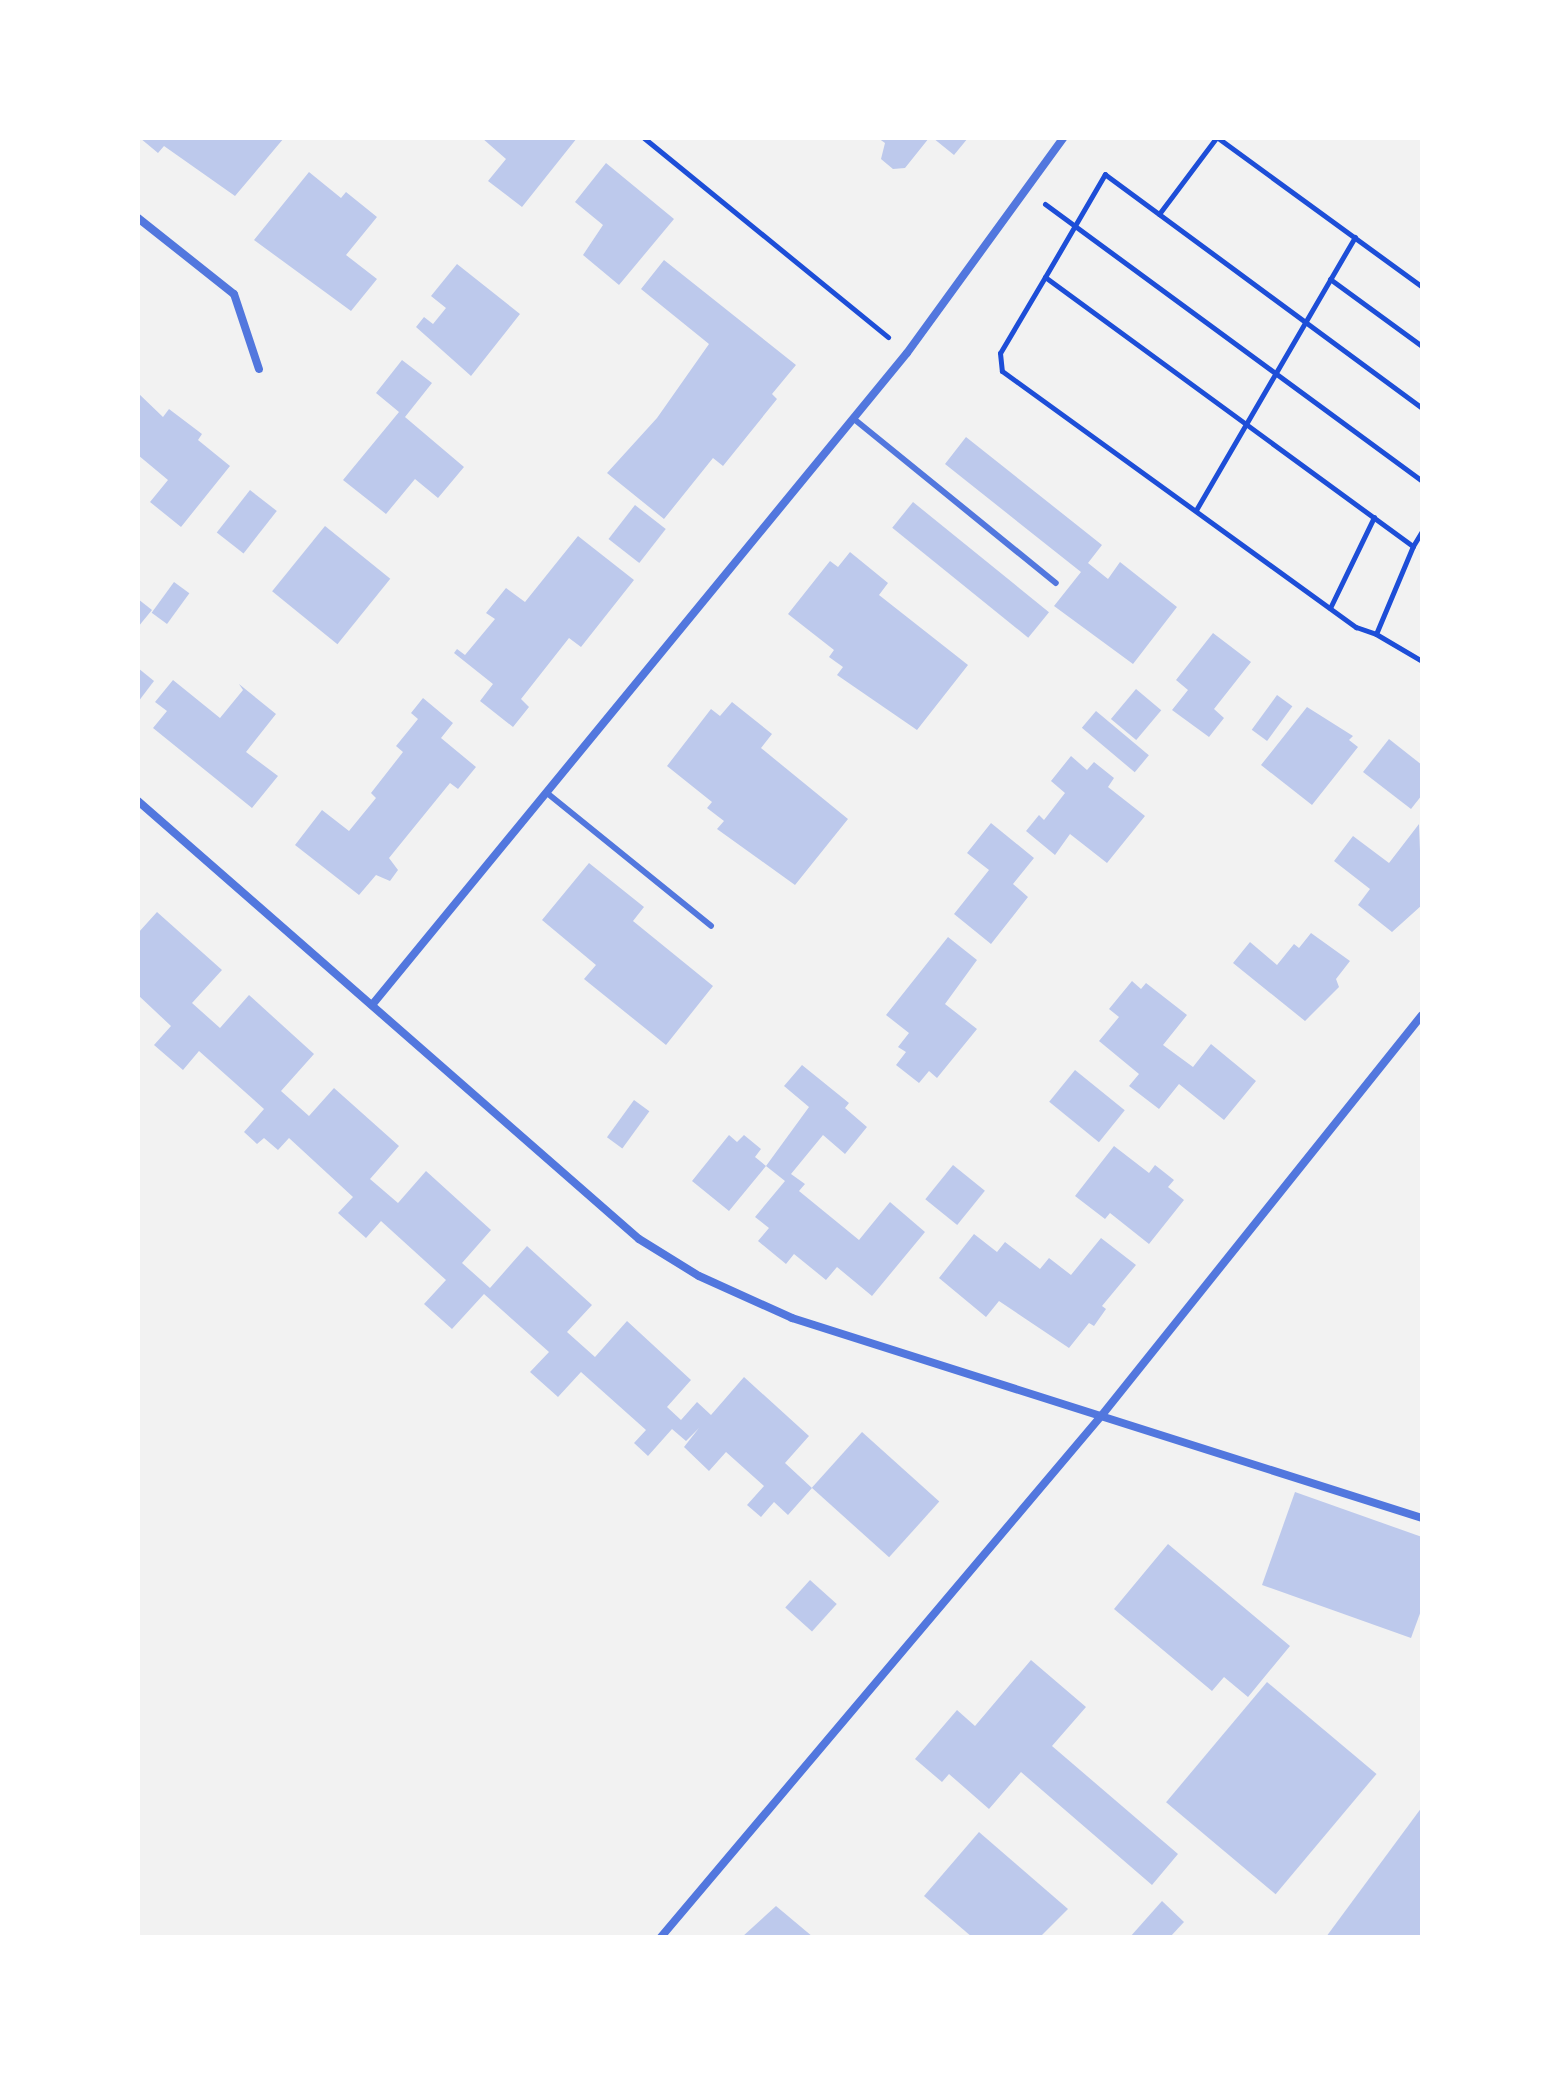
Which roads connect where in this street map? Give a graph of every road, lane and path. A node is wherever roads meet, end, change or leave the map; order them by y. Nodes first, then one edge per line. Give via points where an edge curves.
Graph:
1 (644, 138) edge
2 (1063, 138) edge
3 (1217, 138) edge
4 (1029, 192) junction
5 (1159, 214) junction
6 (138, 218) edge
7 (1073, 225) junction
8 (1355, 237) junction
9 (1045, 277) junction
10 (1330, 279) junction
11 (1422, 287) edge
12 (1306, 321) junction
13 (1422, 346) edge
14 (907, 353) junction
15 (259, 369) dead end
16 (1276, 374) junction
17 (1422, 408) edge
18 (854, 419) junction
19 (1246, 424) junction
20 (1422, 481) edge
21 (1196, 510) junction
22 (1374, 517) junction
23 (1422, 531) edge
24 (1413, 546) junction
25 (1056, 583) dead end
26 (1330, 608) junction
27 (1376, 634) junction
28 (1422, 661) edge
29 (547, 793) junction
30 (138, 801) edge
31 (711, 926) dead end
32 (372, 1005) junction
33 (1422, 1015) edge
34 (1102, 1415) junction
35 (1422, 1518) edge
36 (661, 1937) edge

1 - 14 path
2 - 4 street
3 - 5 path
3 - 8 path
4 - 7 path
4 - 14 street
5 - 7 path via 1105,174
5 - 12 path
6 - 15 street via 234,294
7 - 9 path
7 - 16 path
8 - 10 path
8 - 11 path
9 - 19 path
9 - 21 path via 1000,353 1002,371
10 - 12 path
10 - 13 path
12 - 16 path
12 - 17 path
14 - 18 street
16 - 19 path
16 - 20 path
18 - 25 lane
18 - 29 street
19 - 21 path
19 - 22 path
21 - 26 path
22 - 24 path
22 - 26 path
23 - 24 path
24 - 27 path
26 - 27 path
27 - 28 path
29 - 31 lane
29 - 32 street
30 - 32 street
32 - 34 street via 639,1239 699,1276 792,1318
33 - 34 street
34 - 35 street
34 - 36 street

